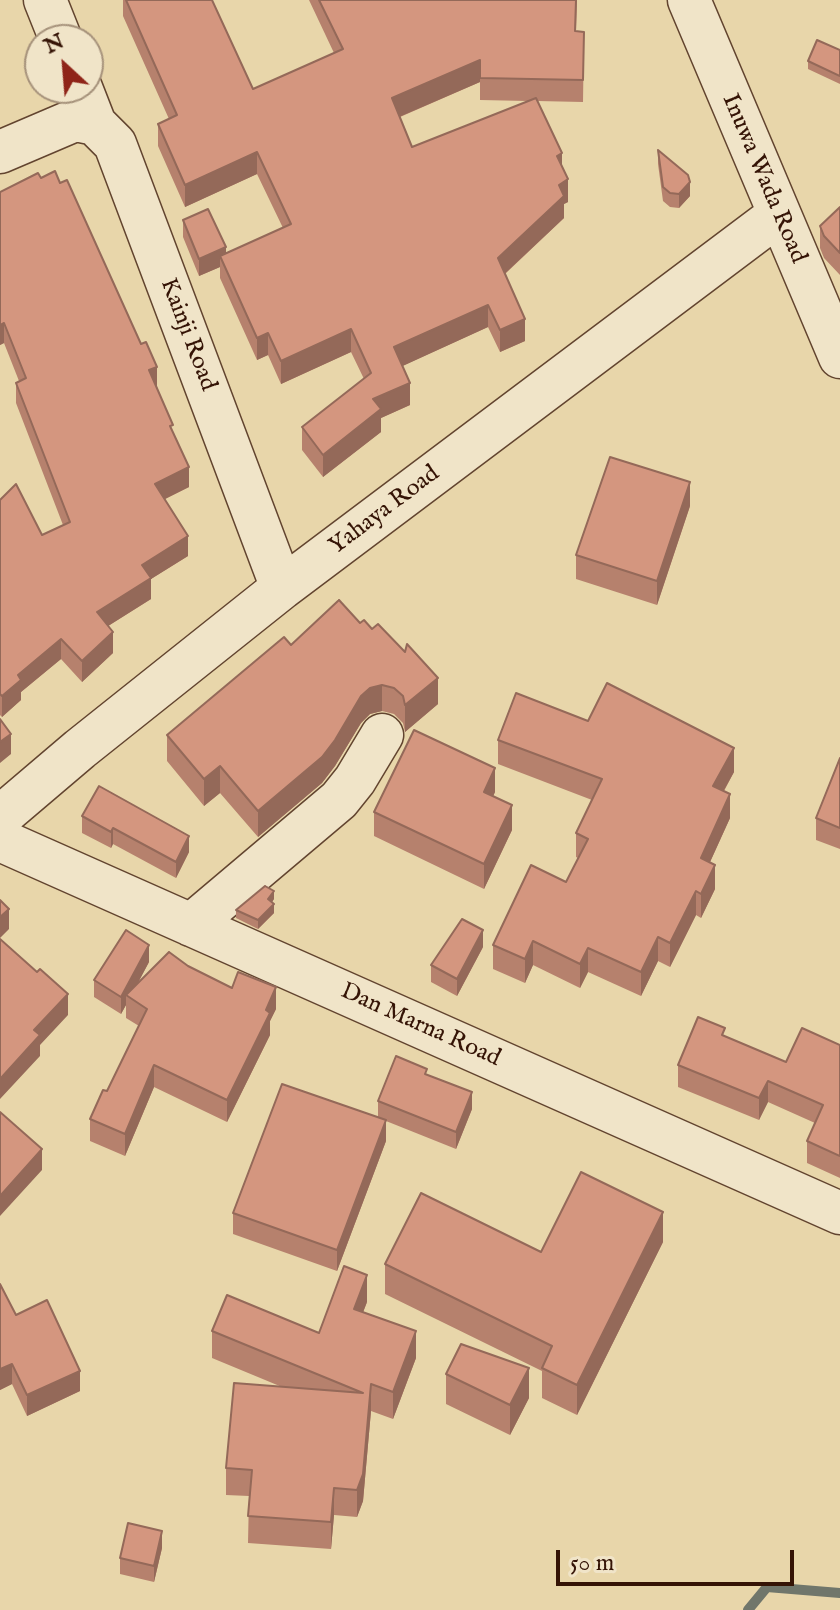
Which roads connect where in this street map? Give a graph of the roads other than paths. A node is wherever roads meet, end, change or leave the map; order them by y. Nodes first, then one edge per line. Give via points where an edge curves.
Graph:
1 (45, 0) edge
2 (689, 0) edge
3 (55, 24) edge
4 (88, 106) edge
5 (0, 152) edge
6 (778, 215) junction
7 (840, 357) edge
8 (282, 588) junction
9 (382, 735) dead end
10 (0, 817) edge
11 (0, 840) edge
12 (191, 925) junction
13 (840, 1213) edge

1 - 3 street
2 - 6 street, Inuwa Wada Road
4 - 5 street via 75,120
4 - 8 street, Kainji Road via 115,144
6 - 7 street, Inuwa Wada Road
6 - 8 street, Yahaya Road
8 - 10 street, Yahaya Road
9 - 12 street via 339,800
11 - 12 street, Dan Marna Road
12 - 13 street, Dan Marna Road

